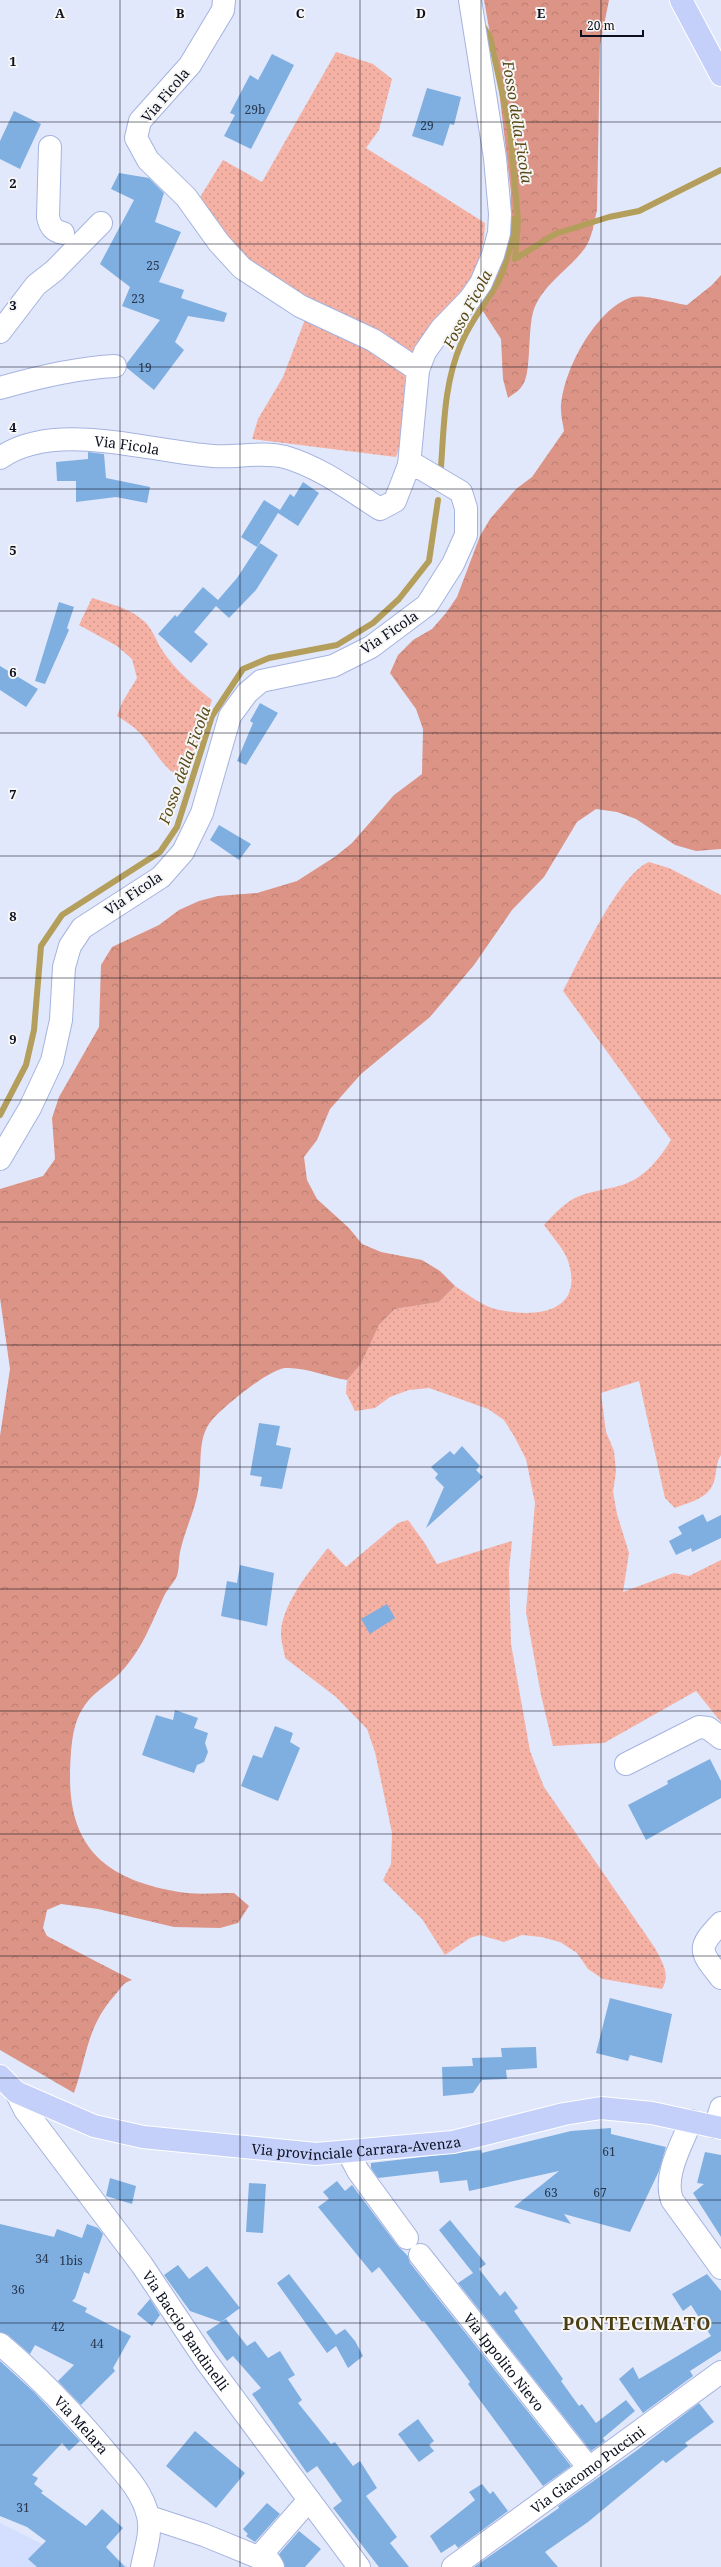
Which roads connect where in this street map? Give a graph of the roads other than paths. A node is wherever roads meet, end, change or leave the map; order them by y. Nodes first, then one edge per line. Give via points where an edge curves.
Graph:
1 (224, 0) edge
2 (681, 0) edge
3 (469, 2) edge
4 (721, 75) edge
5 (50, 147) dead end
6 (62, 203) dead end
7 (101, 223) dead end
8 (63, 232) junction
9 (68, 257) junction
10 (0, 332) edge
11 (115, 366) dead end
12 (418, 370) junction
13 (0, 388) edge
14 (0, 458) edge
15 (413, 466) junction
16 (0, 1159) edge
17 (721, 1738) edge
18 (626, 1764) dead end
19 (721, 1923) edge
20 (721, 1978) edge
21 (0, 2076) edge
22 (16, 2092) junction
23 (691, 2121) junction
24 (719, 2121) edge
25 (348, 2152) junction
26 (407, 2238) dead end
27 (420, 2255) dead end
28 (721, 2268) edge
29 (0, 2344) edge
30 (721, 2372) edge
31 (588, 2467) junction
32 (309, 2500) junction
33 (149, 2517) junction
34 (266, 2562) edge
35 (142, 2567) edge
36 (359, 2567) edge
37 (453, 2567) edge

1 - 12 street, Via Ficola via 223,10 190,65 140,121 136,138 148,160 186,197 219,243 242,268 300,306 374,340
2 - 4 main road
3 - 12 street via 495,158 500,214 498,233 494,255 481,283 470,300 441,329 425,352
5 - 8 street via 48,217 56,232
6 - 8 street
7 - 9 street
8 - 9 street via 63,245
9 - 10 street via 36,285
11 - 13 street via 81,368 39,376
12 - 15 street
14 - 15 street, Via Ficola via 10,451 40,442 74,438 179,454 250,454 284,457 314,468 380,509 394,501
15 - 16 street, Via Ficola via 461,492 466,508 466,536 454,564 427,605 370,647 333,666 261,681 247,693 230,716 202,813 183,852 161,877 82,928 70,946 64,967 61,1020 52,1061 30,1108
17 - 18 street via 708,1728 699,1727
19 - 20 street via 705,1939 703,1948 706,1958
21 - 22 main road, Via provinciale Carrara-Avenza
22 - 25 main road, Via provinciale Carrara-Avenza via 94,2126 143,2138 316,2154
22 - 32 street, Via Baccio Bandinelli via 25,2110 142,2265 206,2361
23 - 24 main road, Via provinciale Carrara-Avenza
23 - 25 main road, Via provinciale Carrara-Avenza via 629,2109 601,2108 564,2114 453,2142
23 - 28 street via 671,2174 669,2191 672,2200
25 - 26 street via 358,2171
27 - 31 street, Via Ippolito Nievo
29 - 33 street, Via Melara via 32,2371 76,2416 137,2488
30 - 31 street, Via Giacomo Puccini
31 - 37 street, Via Giacomo Puccini
32 - 34 street
32 - 36 street, Via Baccio Bandinelli
33 - 34 street via 204,2535
33 - 35 street, Via Melara via 149,2533

